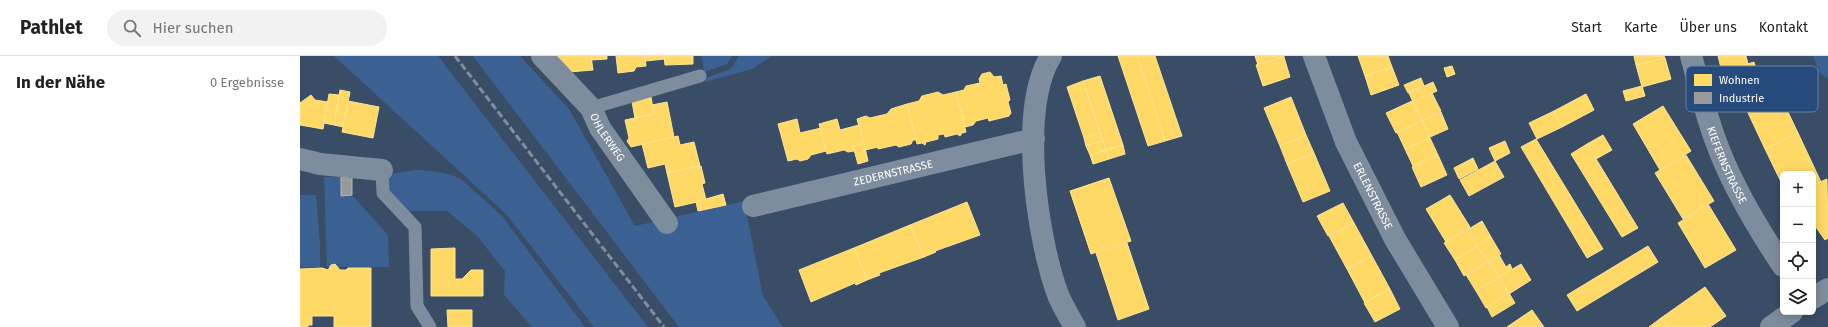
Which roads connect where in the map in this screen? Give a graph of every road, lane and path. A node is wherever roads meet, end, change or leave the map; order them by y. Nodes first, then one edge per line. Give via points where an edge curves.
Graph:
1 (542, 56) edge
2 (1051, 56) edge
3 (1314, 56) edge
4 (1691, 56) edge
5 (1694, 66) edge
6 (700, 76) dead end
7 (591, 108) junction
8 (1707, 112) edge
9 (1034, 138) junction
10 (300, 159) edge
11 (382, 170) joint
12 (753, 206) dead end
13 (667, 223) dead end
14 (1780, 261) edge
15 (1828, 289) edge
16 (1816, 296) edge
17 (1788, 315) edge
18 (1443, 325) edge
19 (430, 327) edge
20 (1075, 327) edge
21 (1770, 327) edge

1 - 7 street, OHLERWEG
2 - 9 street via 1044,67 1035,99
3 - 18 street, ERLENSTRASSE via 1346,142 1395,239
4 - 5 street, KIEFERNSTRASSE
6 - 7 lane
7 - 13 street, OHLERWEG via 600,128
8 - 14 street, KIEFERNSTRASSE via 1726,165 1751,216
9 - 12 street, ZEDERNSTRASSE
9 - 20 street via 1040,232 1057,293
10 - 11 street via 320,164
11 - 19 lane via 383,193 415,227 417,306
15 - 16 street
17 - 21 street

